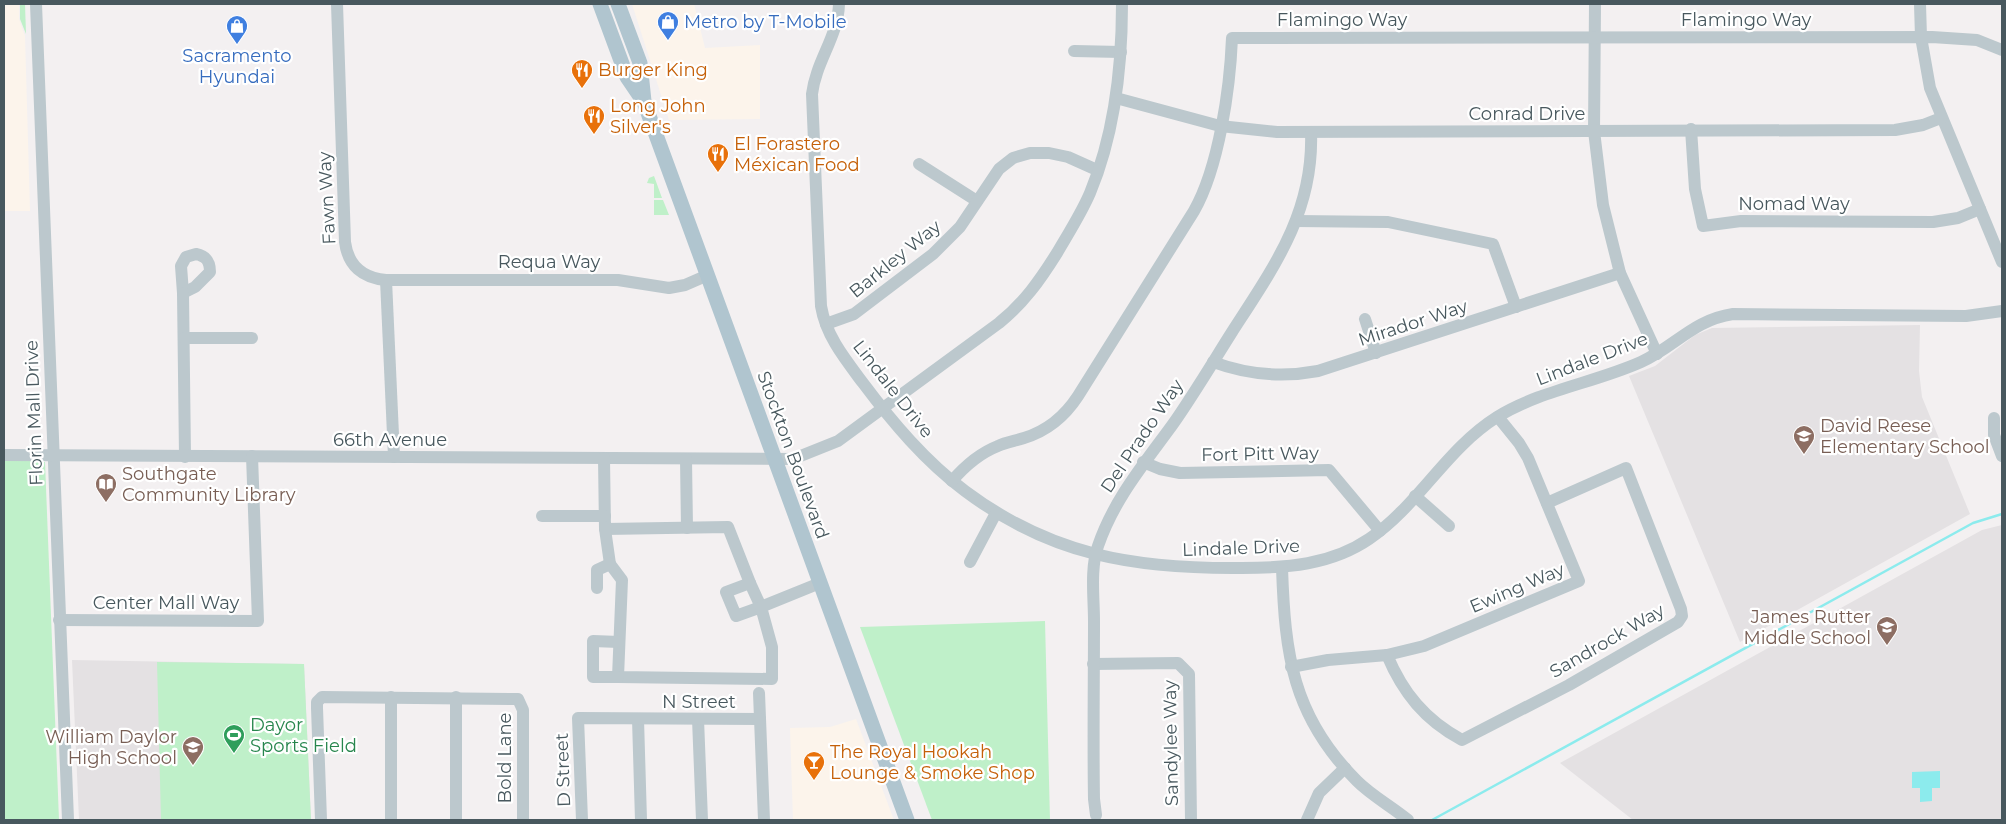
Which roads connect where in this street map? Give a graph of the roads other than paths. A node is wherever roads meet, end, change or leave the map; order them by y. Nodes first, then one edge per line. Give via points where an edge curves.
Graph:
1 (36, 4) edge
2 (337, 4) edge
3 (600, 4) edge
4 (839, 4) edge
5 (1122, 4) edge
6 (1595, 4) edge
7 (1920, 4) edge
8 (621, 7) edge
9 (1921, 37) junction
10 (1595, 38) junction
11 (2002, 50) edge
12 (1074, 51) dead end
13 (1120, 52) junction
14 (1116, 98) junction
15 (644, 102) junction
16 (1941, 118) junction
17 (1220, 126) junction
18 (1691, 129) junction
19 (1594, 131) junction
20 (1311, 132) junction
21 (918, 164) dead end
22 (1097, 170) junction
23 (977, 202) junction
24 (1980, 209) junction
25 (1296, 221) junction
26 (2002, 262) edge
27 (1620, 273) junction
28 (708, 275) junction
29 (386, 280) junction
30 (183, 293) dead end
31 (1516, 307) junction
32 (2002, 311) edge
33 (1365, 319) dead end
34 (826, 324) junction
35 (184, 338) junction
36 (252, 338) dead end
37 (1376, 353) junction
38 (1657, 354) junction
39 (1212, 362) junction
40 (882, 409) junction
41 (1498, 417) junction
42 (1994, 418) dead end
43 (4, 455) edge
44 (54, 455) junction
45 (252, 456) junction
46 (2002, 456) edge
47 (185, 457) junction
48 (394, 457) junction
49 (604, 458) junction
50 (686, 459) junction
51 (775, 459) junction
52 (1143, 462) junction
53 (952, 481) junction
54 (1415, 496) junction
55 (1547, 503) junction
56 (996, 513) junction
57 (542, 516) dead end
58 (605, 522) junction
59 (1449, 526) dead end
60 (687, 528) junction
61 (1380, 531) junction
62 (1096, 556) junction
63 (970, 562) dead end
64 (610, 564) junction
65 (1282, 568) junction
66 (750, 583) junction
67 (820, 583) junction
68 (597, 588) dead end
69 (761, 607) junction
70 (59, 620) junction
71 (619, 642) junction
72 (1387, 655) junction
73 (1094, 664) junction
74 (1291, 667) junction
75 (618, 677) junction
76 (760, 693) dead end
77 (391, 697) junction
78 (456, 697) junction
79 (638, 719) junction
80 (698, 719) junction
81 (760, 719) junction
82 (1345, 768) junction
83 (1096, 815) dead end
84 (68, 820) edge
85 (321, 820) edge
86 (391, 820) edge
87 (456, 820) edge
88 (523, 820) edge
89 (582, 820) edge
90 (641, 820) edge
91 (702, 820) edge
92 (764, 820) edge
93 (907, 820) edge
94 (1190, 820) edge
95 (1307, 820) edge
96 (1408, 820) edge

1 - 44 street, Florin Mall Drive
2 - 29 street, Fawn Way via 346,250 360,272
3 - 15 main road, Stockton Boulevard via 627,77
4 - 34 street, Lindale Drive via 836,27 818,67 812,94 821,306
5 - 13 street, 66th Avenue
6 - 10 street
7 - 9 street
8 - 15 main road, Stockton Boulevard via 640,63
9 - 10 street, Flamingo Way
9 - 11 street, Flamingo Way via 1977,40
9 - 16 street via 1930,88
10 - 17 street, Flamingo Way via 1232,38 1228,89
10 - 19 street
12 - 13 street
13 - 14 street, 66th Avenue
14 - 17 street, Conrad Drive
14 - 22 street, 66th Avenue via 1106,147
15 - 28 main road, Stockton Boulevard
16 - 18 street, Conrad Drive via 1924,125 1894,130
16 - 24 street
17 - 20 street, Conrad Drive
17 - 53 street, Flamingo Way via 1212,167 1199,202 1073,404 1040,432 980,455
18 - 19 street, Conrad Drive
18 - 24 street, Nomad Way via 1703,226 1741,221 1942,222
19 - 20 street, Conrad Drive
19 - 27 street via 1603,205
20 - 25 street, Del Prado Way via 1308,180
21 - 23 street
22 - 23 street, Barkley Way via 1058,155 1021,154 999,169
22 - 40 street, 66th Avenue via 1075,223 1021,304 1000,323
23 - 34 street, Barkley Way via 960,227 933,254 854,314
24 - 26 street
25 - 31 street via 1388,222 1494,244
25 - 39 street, Del Prado Way via 1277,263
27 - 31 street, Mirador Way
27 - 38 street
28 - 29 street, Requa Way via 669,288 618,280
28 - 51 main road, Stockton Boulevard
29 - 48 street
30 - 35 street
31 - 37 street, Mirador Way
32 - 38 street, Lindale Drive via 1966,316 1733,314 1696,325
33 - 37 street
34 - 40 street, Lindale Drive via 835,344
35 - 36 street
35 - 47 street
37 - 39 street, Mirador Way via 1318,371 1283,376 1248,373
38 - 41 street, Lindale Drive via 1536,399
39 - 52 street, Del Prado Way via 1174,422
40 - 51 street, 66th Avenue via 838,441 792,459
40 - 53 street, Lindale Drive via 917,449
41 - 54 street, Lindale Drive via 1460,446
41 - 55 street, Ewing Way via 1524,450
42 - 46 street via 1994,435
43 - 44 street, 66th Avenue
44 - 47 street, 66th Avenue
44 - 70 street, Florin Mall Drive
45 - 47 street, 66th Avenue
45 - 48 street, 66th Avenue
45 - 70 street, Center Mall Way via 258,621
48 - 49 street, 66th Avenue
49 - 50 street, 66th Avenue
49 - 58 street
50 - 51 street, 66th Avenue
50 - 60 street
51 - 67 main road, Stockton Boulevard
52 - 61 street, Fort Pitt Way via 1180,473 1329,470
52 - 62 street, Del Prado Way via 1115,506
53 - 56 street, Lindale Drive
54 - 59 street
54 - 61 street, Lindale Drive
55 - 72 street, Ewing Way via 1579,581 1442,639
55 - 72 street, Sandrock Way via 1626,468 1681,609 1682,616 1678,622 1569,685 1462,740 1432,721 1418,707 1405,691
56 - 62 street, Lindale Drive via 1046,538
56 - 63 street
57 - 58 street
58 - 60 street
58 - 64 street
60 - 66 street via 728,527
61 - 65 street, Lindale Drive via 1337,556
62 - 65 street, Lindale Drive via 1179,568
62 - 73 street, Del Prado Way
64 - 68 street via 596,570
64 - 71 street via 622,580
65 - 74 street via 1284,622
66 - 69 street
66 - 69 street via 726,592 736,616
67 - 69 street
67 - 93 main road, Stockton Boulevard
69 - 75 street via 772,647 772,679
70 - 84 street, Florin Mall Drive
71 - 75 street
71 - 75 street via 593,641 592,677
72 - 74 street, Ewing Way
73 - 83 street, Del Prado Way
73 - 94 street, Sandylee Way via 1178,663 1189,674
74 - 82 street via 1308,715 1330,751
76 - 81 street, N Street
77 - 78 street
77 - 85 street via 322,697 317,702
77 - 86 street
78 - 87 street
78 - 88 street, Bold Lane via 514,698 520,701 523,710
79 - 80 street, N Street
79 - 89 street, D Street via 578,718
79 - 90 street
80 - 81 street, N Street
80 - 91 street
81 - 92 street, N Street
82 - 95 street via 1319,793
82 - 96 street via 1377,798

